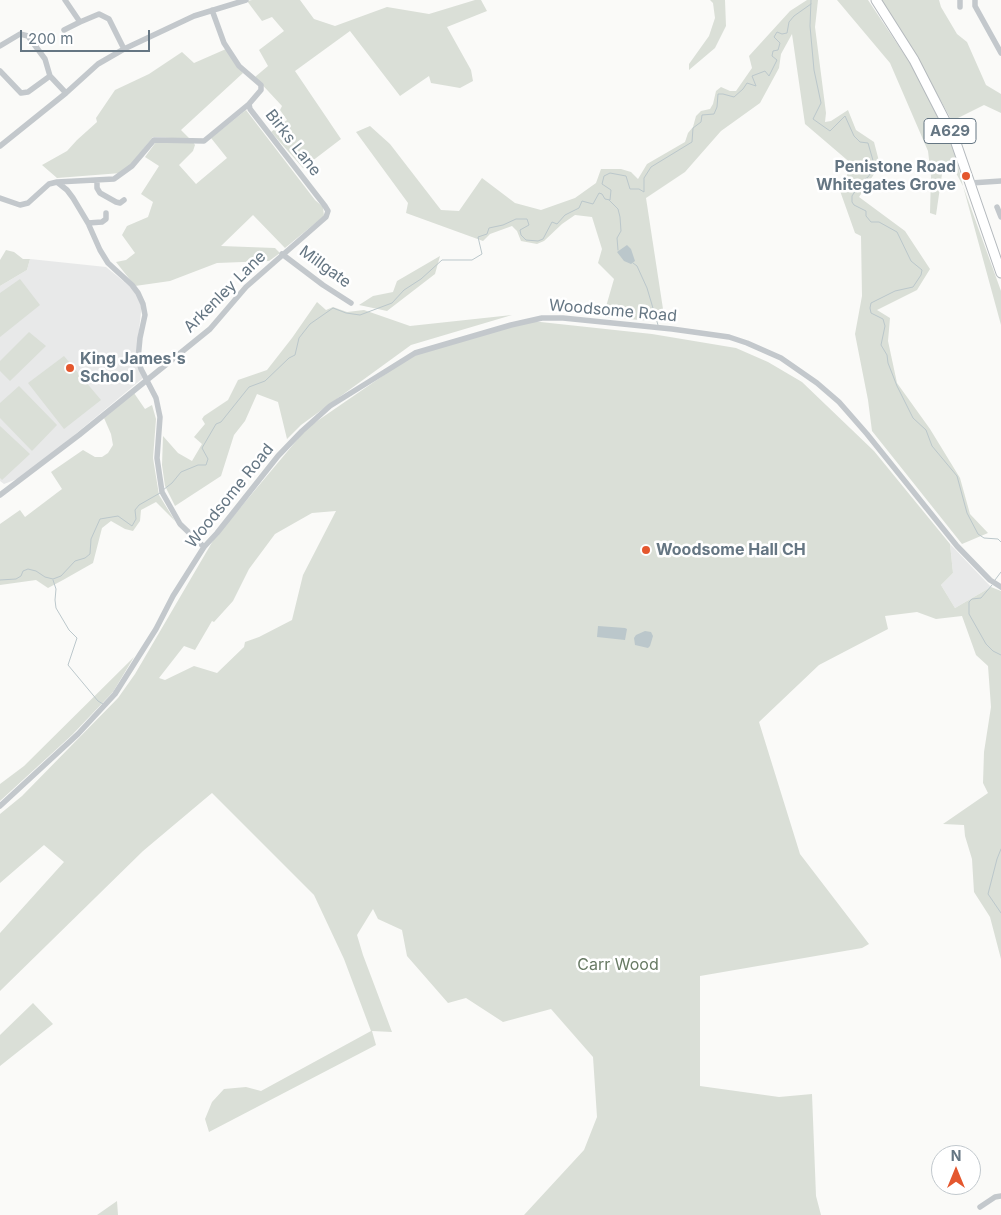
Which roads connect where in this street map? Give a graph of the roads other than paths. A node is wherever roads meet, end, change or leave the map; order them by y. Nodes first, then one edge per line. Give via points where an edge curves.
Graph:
1 (66, 0) edge
2 (246, 0) edge
3 (876, 0) edge
4 (960, 0) edge
5 (975, 0) edge
6 (960, 7) dead end
7 (212, 10) junction
8 (80, 22) junction
9 (64, 30) dead end
10 (0, 46) edge
11 (124, 49) junction
12 (1001, 53) edge
13 (0, 71) edge
14 (50, 76) junction
15 (66, 93) junction
16 (249, 104) junction
17 (0, 146) edge
18 (97, 180) junction
19 (1001, 181) edge
20 (57, 182) junction
21 (971, 184) junction
22 (0, 198) edge
23 (124, 200) dead end
24 (997, 207) dead end
25 (106, 213) dead end
26 (326, 217) joint
27 (1001, 217) edge
28 (88, 223) junction
29 (282, 254) junction
30 (1001, 270) edge
31 (351, 303) dead end
32 (146, 381) junction
33 (0, 495) edge
34 (204, 547) junction
35 (999, 586) edge
36 (0, 806) edge
37 (1001, 1196) edge
38 (980, 1208) dead end

1 - 8 street
2 - 7 street
3 - 21 highway, A629 via 923,78 955,140
4 - 6 street
5 - 12 street
7 - 11 street
7 - 16 street, Birks Lane via 224,43 239,66 261,85 261,90
8 - 9 street
8 - 11 street via 98,14 105,16
10 - 14 street via 20,34 28,36 45,59
11 - 15 street via 98,64
13 - 14 street via 21,93 28,92
14 - 15 street
15 - 17 street
16 - 18 street via 204,141 154,140 132,166 114,179
16 - 26 street, Birks Lane via 325,206 328,211
18 - 20 street
18 - 23 street via 100,192 116,202
19 - 21 street
20 - 22 street via 49,184 28,203 20,205
20 - 28 street via 67,190
21 - 30 highway, A629
24 - 27 street
25 - 28 street via 102,222
26 - 29 street, Arkenley Lane
28 - 32 street via 108,263 132,285 144,304 138,359
29 - 31 street, Millgate
29 - 32 street, Arkenley Lane via 246,287 210,329
32 - 33 street, Arkenley Lane
32 - 34 street via 156,398 160,417 157,458 162,492 180,524
34 - 35 street, Woodsome Road via 278,456 330,406 415,353 511,325 542,318 563,318 711,334 747,343 781,358 839,402 958,546
34 - 36 street, Woodsome Road via 115,694 78,734
37 - 38 street

